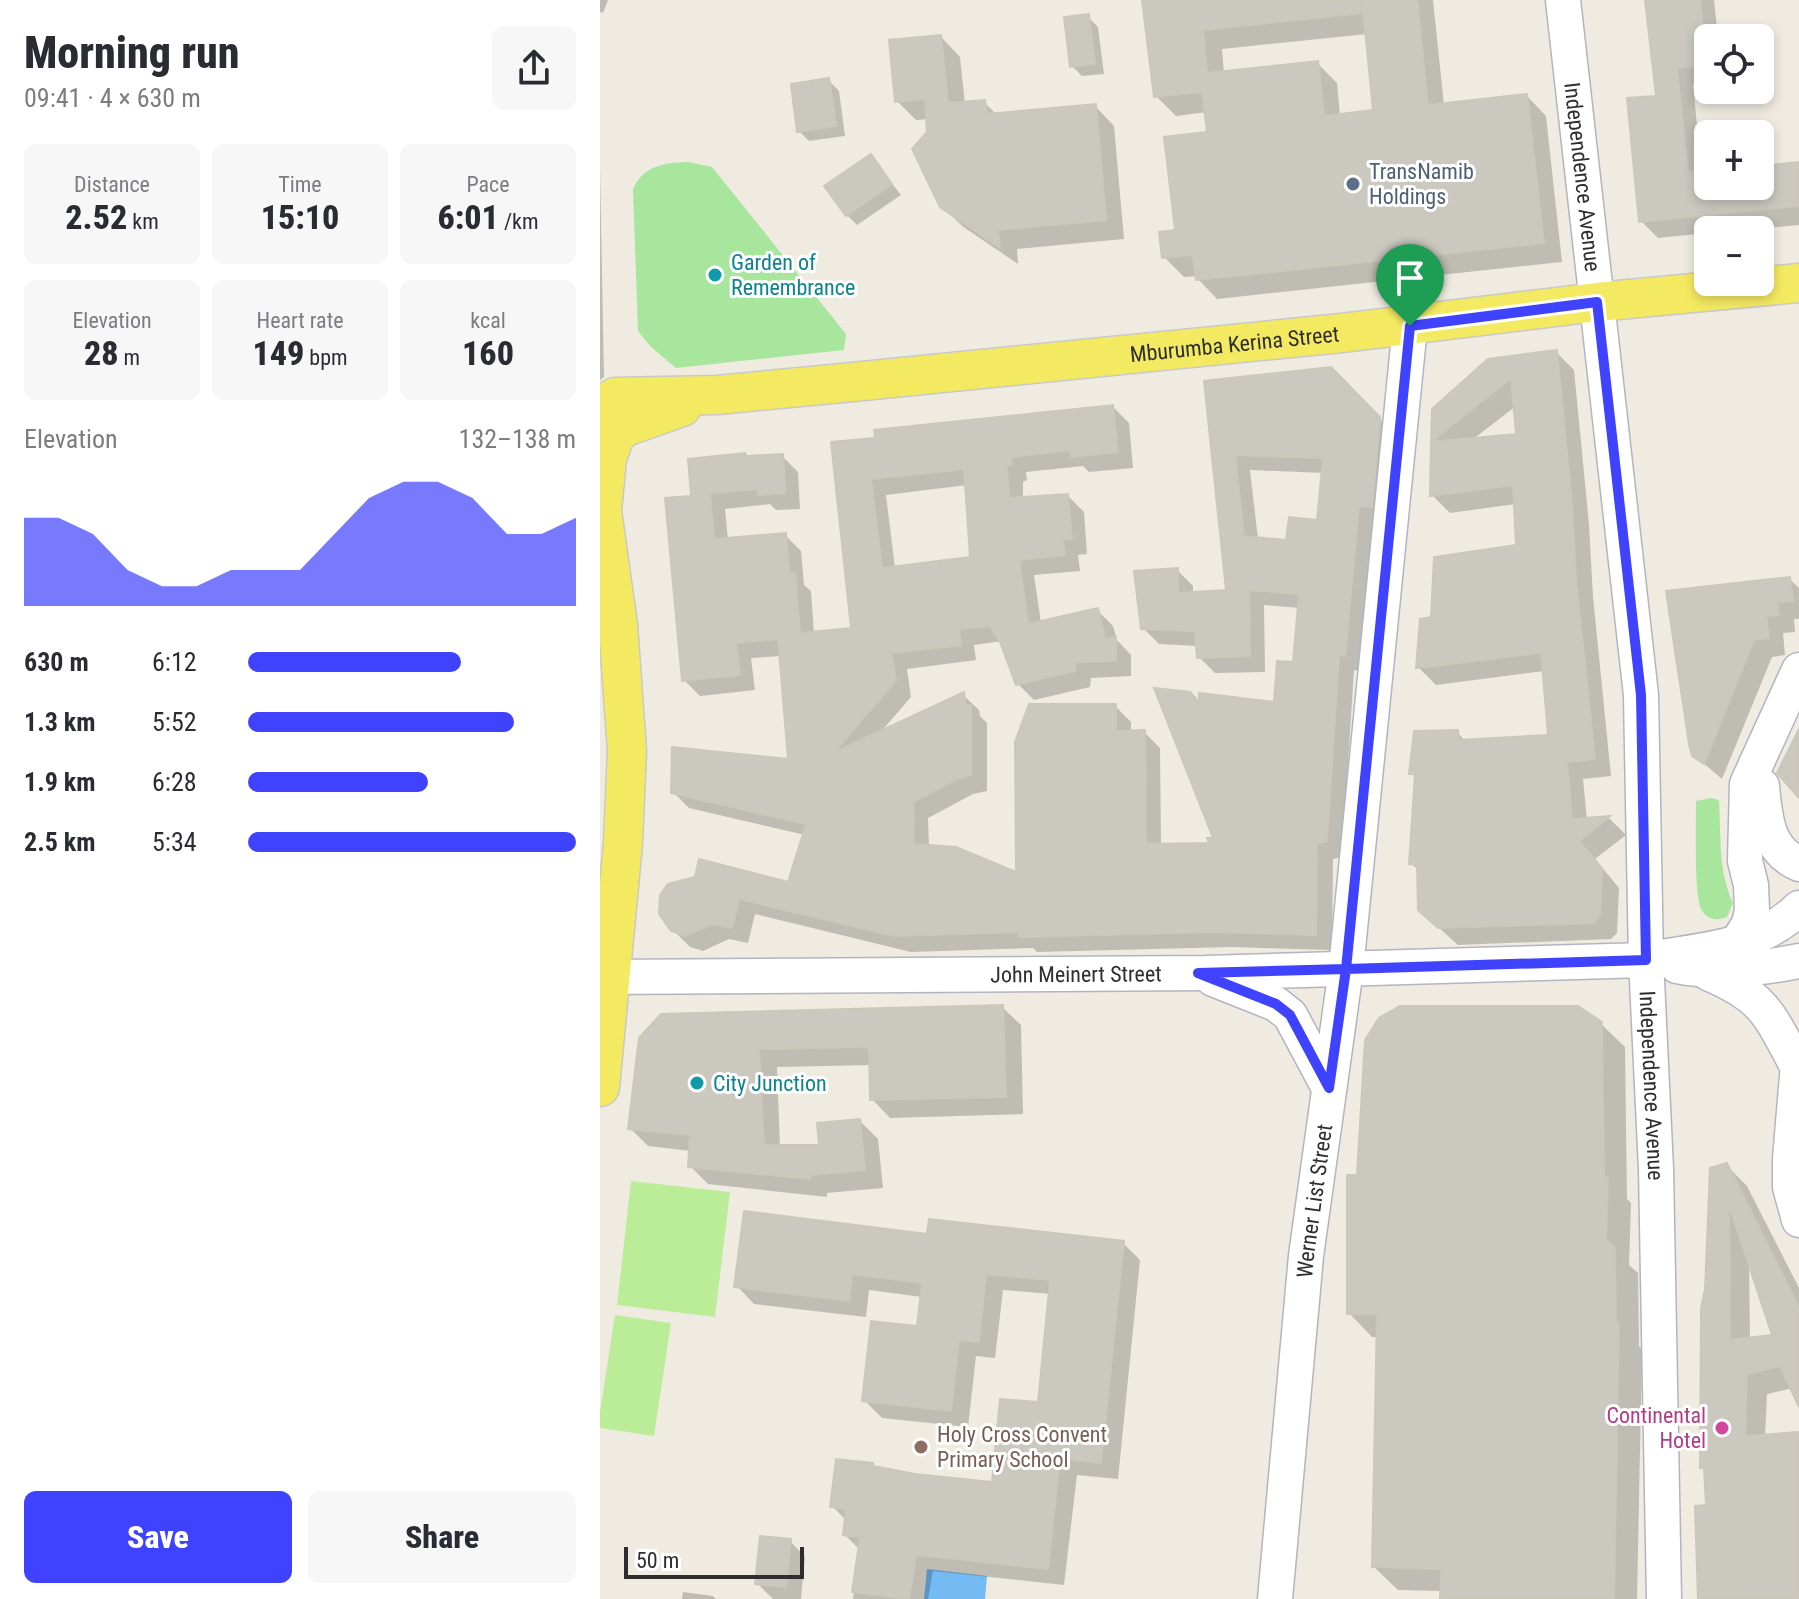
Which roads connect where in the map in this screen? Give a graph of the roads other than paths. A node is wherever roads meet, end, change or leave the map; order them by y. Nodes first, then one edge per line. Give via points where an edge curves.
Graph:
1 (1563, 0) edge
2 (1799, 283) edge
3 (1597, 302) junction
4 (1410, 326) junction
5 (717, 395) junction
6 (600, 407) edge
7 (1799, 670) edge
8 (1760, 753) junction
9 (1799, 864) edge
10 (1799, 908) edge
11 (1737, 943) junction
12 (1646, 960) junction
13 (1799, 961) edge
14 (1346, 969) junction
15 (1703, 971) junction
16 (1198, 973) junction
17 (605, 977) edge
18 (1798, 1058) edge
19 (600, 1087) edge
20 (1329, 1088) junction
21 (1799, 1220) edge
22 (1275, 1599) edge
23 (1664, 1599) edge

1 - 3 street, Independence Avenue
2 - 3 main road, Mburumba Kerina Street
3 - 4 main road, Mburumba Kerina Street
3 - 12 street, Independence Avenue via 1641,695
4 - 5 main road, Mburumba Kerina Street
4 - 14 street, Werner List Street
5 - 6 main road via 615,397
5 - 17 main road via 628,426 616,433 607,458 602,511 618,625 627,751 623,843
7 - 8 street
8 - 9 street via 1766,822 1774,846
8 - 11 street via 1747,784 1745,861 1752,910
10 - 11 street, John Meinert Street via 1766,934
11 - 12 street, John Meinert Street
12 - 14 street, John Meinert Street
12 - 15 street, John Meinert Street
12 - 23 street, Independence Avenue via 1656,1169
13 - 15 street, John Meinert Street
14 - 16 street, John Meinert Street
14 - 20 street, Werner List Street
15 - 18 street via 1751,995
16 - 17 street, John Meinert Street
16 - 20 street via 1276,1004 1290,1015
17 - 19 main road
18 - 21 street via 1790,1187
20 - 22 street, Werner List Street via 1306,1256

